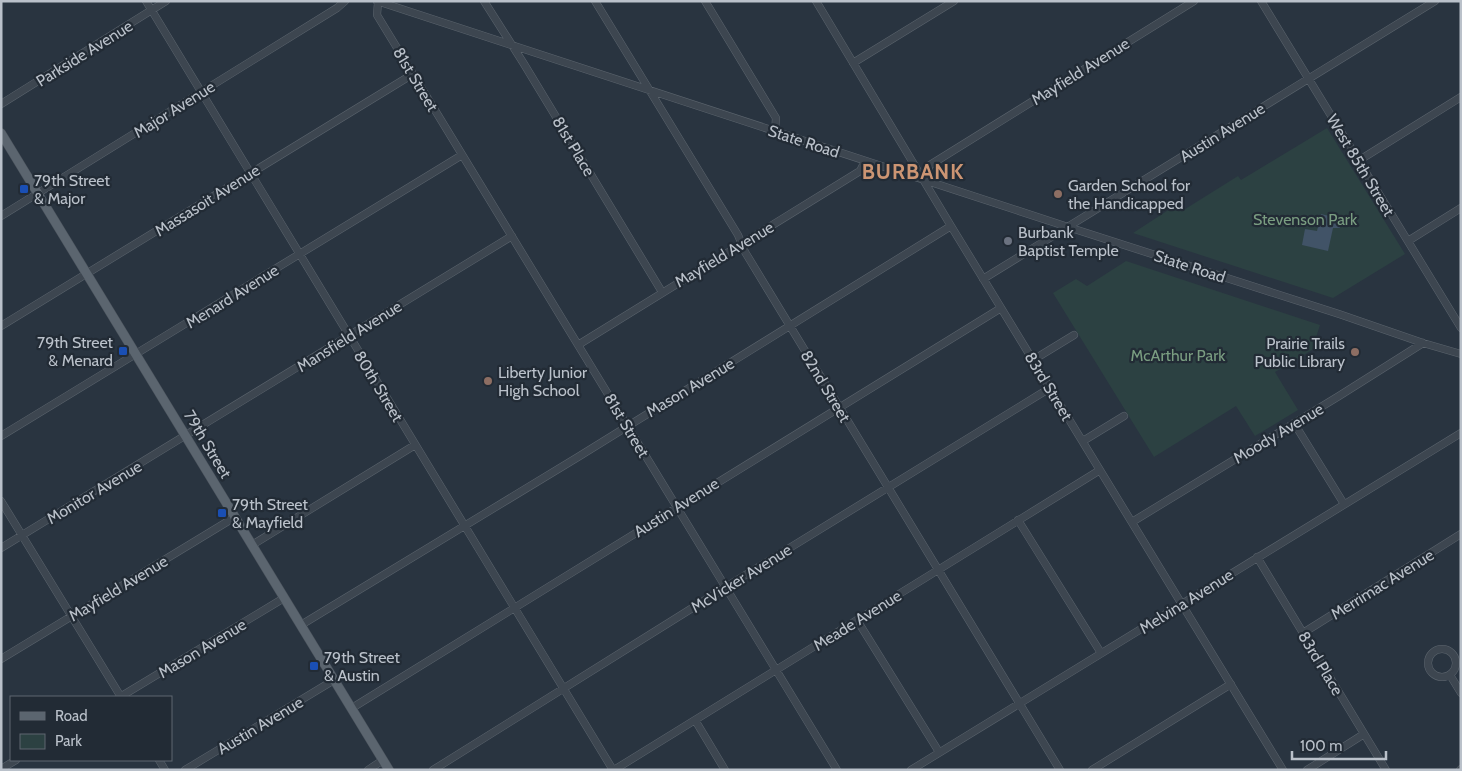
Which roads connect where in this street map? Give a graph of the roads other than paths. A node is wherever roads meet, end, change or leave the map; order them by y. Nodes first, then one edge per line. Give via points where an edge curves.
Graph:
1 (146, 1) edge
2 (166, 1) edge
3 (345, 1) edge
4 (484, 1) edge
5 (595, 1) edge
6 (705, 1) edge
7 (816, 1) edge
8 (954, 1) edge
9 (1194, 1) edge
10 (1261, 1) edge
11 (1435, 1) edge
12 (378, 2) edge
13 (151, 10) junction
14 (512, 46) junction
15 (853, 63) junction
16 (413, 74) junction
17 (1309, 79) junction
18 (650, 91) junction
19 (201, 93) junction
20 (1461, 97) edge
21 (1, 104) edge
22 (774, 132) junction
23 (1, 133) edge
24 (462, 155) junction
25 (865, 161) junction
26 (1358, 161) junction
27 (251, 173) junction
28 (924, 180) junction
29 (38, 194) junction
30 (1461, 208) edge
31 (1, 216) edge
32 (951, 226) junction
33 (1068, 227) junction
34 (512, 236) junction
35 (1408, 241) junction
36 (741, 244) junction
37 (300, 254) junction
38 (87, 274) junction
39 (984, 279) junction
40 (662, 292) junction
41 (1001, 308) junction
42 (1460, 324) edge
43 (1, 326) edge
44 (790, 326) junction
45 (1074, 335) dead end
46 (349, 336) junction
47 (1423, 343) junction
48 (578, 344) junction
49 (1461, 354) edge
50 (136, 355) junction
51 (1033, 360) junction
52 (1050, 388) junction
53 (839, 407) junction
54 (1124, 416) dead end
55 (1294, 423) junction
56 (628, 426) junction
57 (1461, 433) edge
58 (1, 436) edge
59 (186, 436) junction
60 (1083, 441) junction
61 (415, 445) junction
62 (1100, 470) junction
63 (888, 488) junction
64 (1, 501) edge
65 (1344, 504) junction
66 (677, 507) junction
67 (235, 517) junction
68 (1018, 520) junction
69 (1132, 522) junction
70 (465, 526) junction
71 (1461, 534) edge
72 (22, 536) junction
73 (252, 545) junction
74 (1, 548) edge
75 (1257, 557) junction
76 (938, 570) junction
77 (726, 587) junction
78 (284, 598) junction
79 (1182, 603) junction
80 (514, 607) junction
81 (71, 616) junction
82 (857, 620) junction
83 (301, 625) junction
84 (1303, 633) junction
85 (1101, 653) junction
86 (1, 659) edge
87 (776, 669) junction
88 (1450, 675) junction
89 (334, 680) junction
90 (1231, 684) junction
91 (564, 689) junction
92 (1461, 693) edge
93 (120, 696) edge
94 (123, 696) edge
95 (1020, 703) junction
96 (352, 708) junction
97 (695, 720) junction
98 (1364, 734) junction
99 (939, 752) junction
100 (383, 760) junction
101 (14, 761) edge
102 (1, 769) edge
103 (185, 770) edge
104 (368, 770) edge
105 (389, 770) edge
106 (432, 770) edge
107 (614, 770) edge
108 (725, 770) edge
109 (837, 770) edge
110 (911, 770) edge
111 (1060, 770) edge
112 (1092, 770) edge
113 (1283, 770) edge
114 (1307, 770) edge
115 (1386, 770) edge

1 - 13 street, 80th Street
2 - 13 street, Parkside Avenue
3 - 19 street, Major Avenue
4 - 14 street, 81st Place
5 - 18 street, 82nd Street
6 - 22 street via 776,118
7 - 15 street, 83rd Street
8 - 15 street
9 - 28 street, Mayfield Avenue via 930,164
10 - 17 street, West 85th Street
11 - 17 street, Austin Avenue
12 - 14 street, State Road
12 - 16 street, 81st Street via 377,15
13 - 19 street, 80th Street
13 - 21 street, Parkside Avenue
14 - 18 street, State Road
14 - 40 street, 81st Place
15 - 28 street, 83rd Street
16 - 24 street, 81st Street
16 - 27 street, Massasoit Avenue
17 - 26 street, West 85th Street
17 - 33 street, Austin Avenue
18 - 22 street, State Road
18 - 36 street, 82nd Street
19 - 27 street, 80th Street
19 - 29 street, Major Avenue
20 - 26 street
22 - 25 street, State Road
23 - 29 main road, 79th Street
24 - 34 street, 81st Street
24 - 37 street, Menard Avenue
25 - 28 street, State Road
25 - 36 street, Mayfield Avenue via 860,171
26 - 35 street, West 85th Street
27 - 37 street, 80th Street
27 - 38 street, Massasoit Avenue
28 - 32 street, 83rd Street
28 - 33 street, State Road
29 - 31 street, Major Avenue
29 - 38 main road, 79th Street
30 - 35 street
32 - 39 street, 83rd Street
32 - 44 street, Mason Avenue
33 - 39 street, Austin Avenue
33 - 47 street, State Road
34 - 46 street, Mansfield Avenue
34 - 48 street, 81st Street
35 - 42 street, West 85th Street
36 - 40 street, Mayfield Avenue
36 - 44 street, 82nd Street
37 - 46 street, 80th Street
37 - 50 street, Menard Avenue
38 - 43 street, Massasoit Avenue
38 - 50 main road, 79th Street
39 - 41 street, 83rd Street
40 - 48 street, Mayfield Avenue
41 - 51 street, 83rd Street
41 - 53 street, Austin Avenue
44 - 53 street, 82nd Street
44 - 56 street, Mason Avenue
45 - 51 street
46 - 59 street, Mansfield Avenue
46 - 61 street, 80th Street
47 - 49 street, State Road
47 - 55 street, Moody Avenue
48 - 56 street, 81st Street
50 - 58 street, Menard Avenue
50 - 59 main road, 79th Street
51 - 52 street, 83rd Street
52 - 60 street, 83rd Street
52 - 63 street, McVicker Avenue
53 - 63 street, 82nd Street
53 - 66 street, Austin Avenue
54 - 60 street
55 - 65 street
55 - 69 street, Moody Avenue
56 - 66 street, 81st Street
56 - 70 street, Mason Avenue
57 - 65 street, Melvina Avenue
59 - 67 main road, 79th Street
59 - 72 street, Monitor Avenue
60 - 62 street, 83rd Street
61 - 70 street, 80th Street
61 - 73 street
62 - 68 street, Meade Avenue
62 - 69 street, 83rd Street
63 - 76 street, 82nd Street
63 - 77 street, McVicker Avenue
64 - 72 street
65 - 75 street, Melvina Avenue
66 - 77 street, 81st Street
66 - 80 street, Austin Avenue
67 - 73 main road, 79th Street
67 - 81 street, Mayfield Avenue
68 - 76 street, Meade Avenue
68 - 85 street
69 - 79 street, 83rd Street
70 - 80 street, 80th Street
70 - 83 street, Mason Avenue
71 - 84 street, Merrimac Avenue
72 - 74 street, Monitor Avenue
72 - 81 street
73 - 78 main road, 79th Street
75 - 79 street, Melvina Avenue
75 - 84 street, 83rd Place
76 - 82 street, Meade Avenue
76 - 95 street, 82nd Street
77 - 87 street, 81st Street
77 - 91 street, McVicker Avenue
78 - 83 main road, 79th Street
78 - 94 street, Mason Avenue
79 - 85 street, Melvina Avenue
79 - 90 street, 83rd Street
80 - 91 street, 80th Street
80 - 96 street, Austin Avenue
81 - 86 street, Mayfield Avenue
81 - 93 street
82 - 87 street, Meade Avenue
82 - 99 street
83 - 89 main road, 79th Street
84 - 98 street, 83rd Place
85 - 95 street, Melvina Avenue
87 - 97 street, Meade Avenue
87 - 109 street, 81st Street
88 - 88 street via 1456,665 1453,654 1446,649 1434,651 1428,658 1430,671 1437,677
88 - 92 street
89 - 96 main road, 79th Street
89 - 103 street, Austin Avenue
90 - 112 street
90 - 113 street, 83rd Street
91 - 106 street, McVicker Avenue
91 - 107 street, 80th Street
95 - 99 street, Melvina Avenue
95 - 111 street, 82nd Street
96 - 100 main road, 79th Street
97 - 107 street, Meade Avenue
97 - 108 street
98 - 114 street
98 - 115 street, 83rd Place
99 - 110 street, Melvina Avenue
100 - 104 street
100 - 105 main road, 79th Street
101 - 102 street

